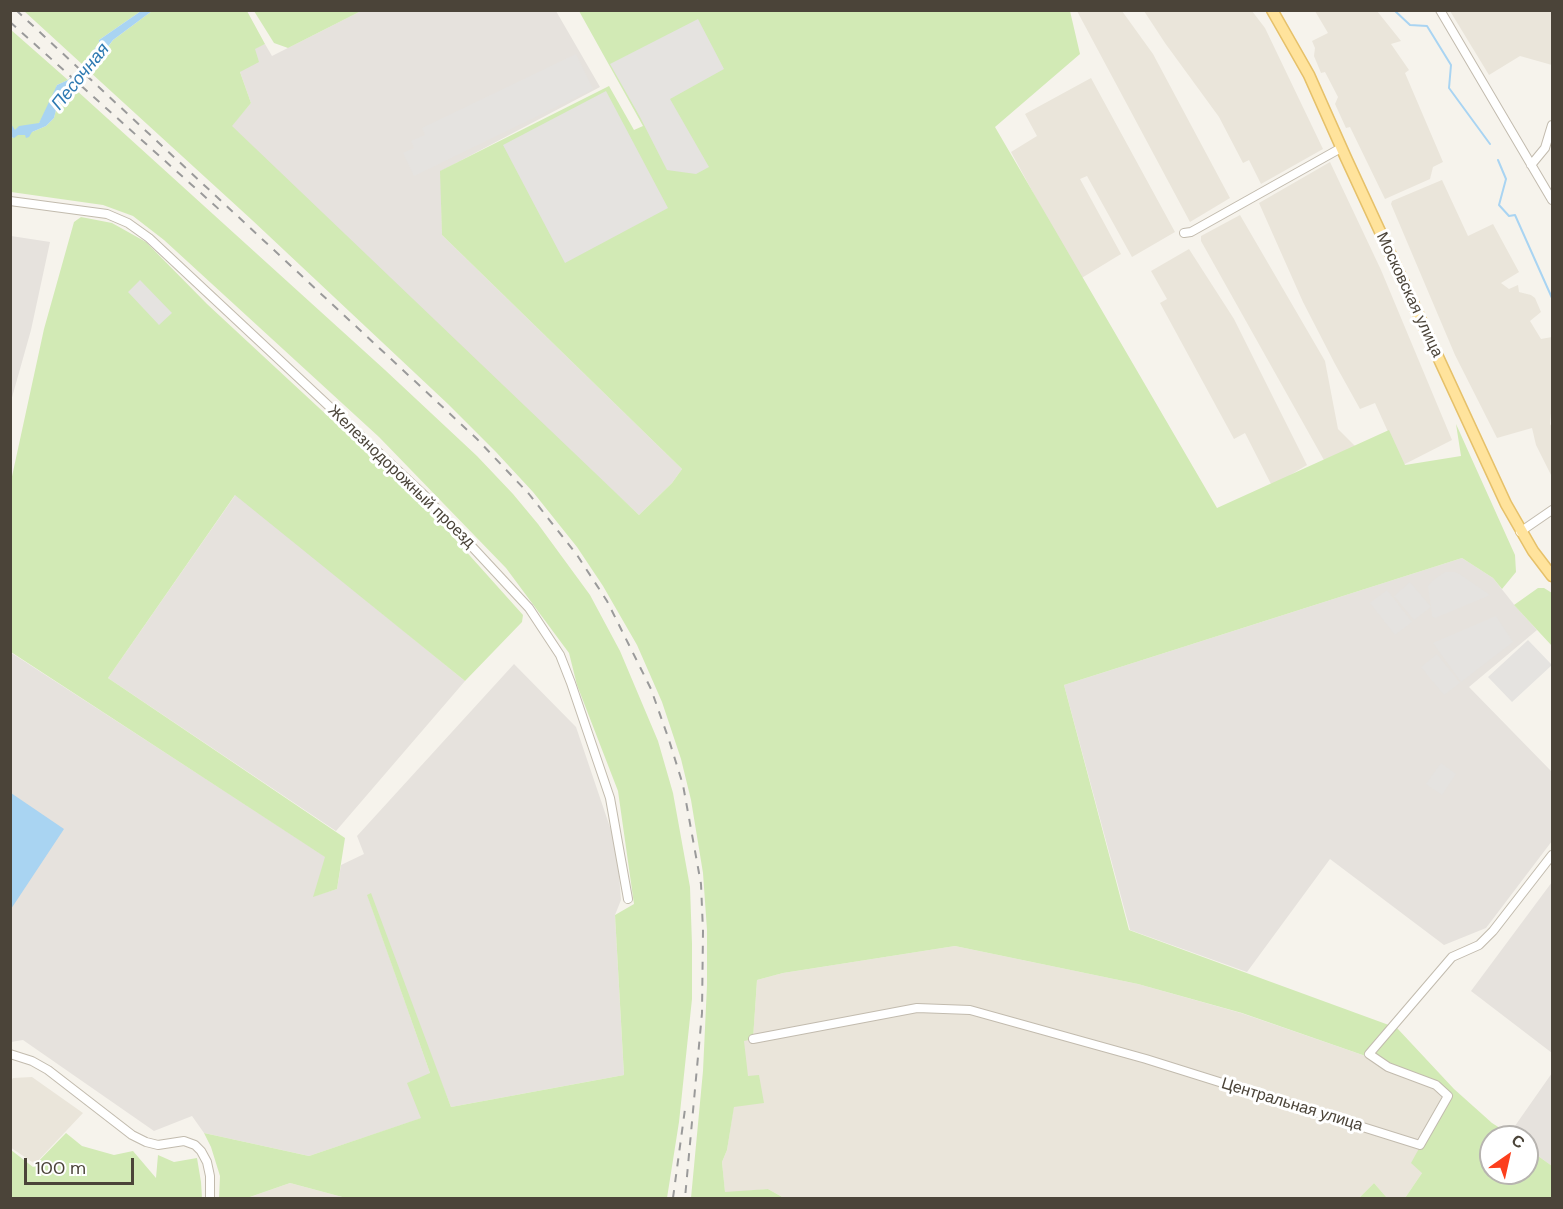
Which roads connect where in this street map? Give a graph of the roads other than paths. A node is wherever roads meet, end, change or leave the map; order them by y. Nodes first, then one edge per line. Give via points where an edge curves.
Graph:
1 (1272, 10) edge
2 (1440, 10) edge
3 (1552, 125) edge
4 (1341, 148) junction
5 (1531, 165) junction
6 (1552, 200) edge
7 (10, 201) edge
8 (1184, 232) dead end
9 (1552, 510) edge
10 (1520, 532) junction
11 (1552, 576) edge
12 (1552, 855) edge
13 (628, 899) dead end
14 (753, 1039) dead end
15 (10, 1054) edge
16 (210, 1198) edge

1 - 4 main road, Московская улица via 1309,75
2 - 5 street
3 - 5 street via 1545,148
4 - 8 street via 1191,232
4 - 10 main road, Московская улица
5 - 6 street
7 - 13 street, Железнодорожный проезд via 107,214 149,238 424,495 530,608 560,654 606,787
9 - 10 street
10 - 11 main road, Московская улица
12 - 14 street, Центральная улица via 1493,931 1479,945 1452,957 1369,1054 1388,1067 1436,1085 1448,1095 1420,1145 1146,1059 970,1010 917,1008
15 - 16 street via 48,1070 146,1143 184,1141 195,1145 207,1162

